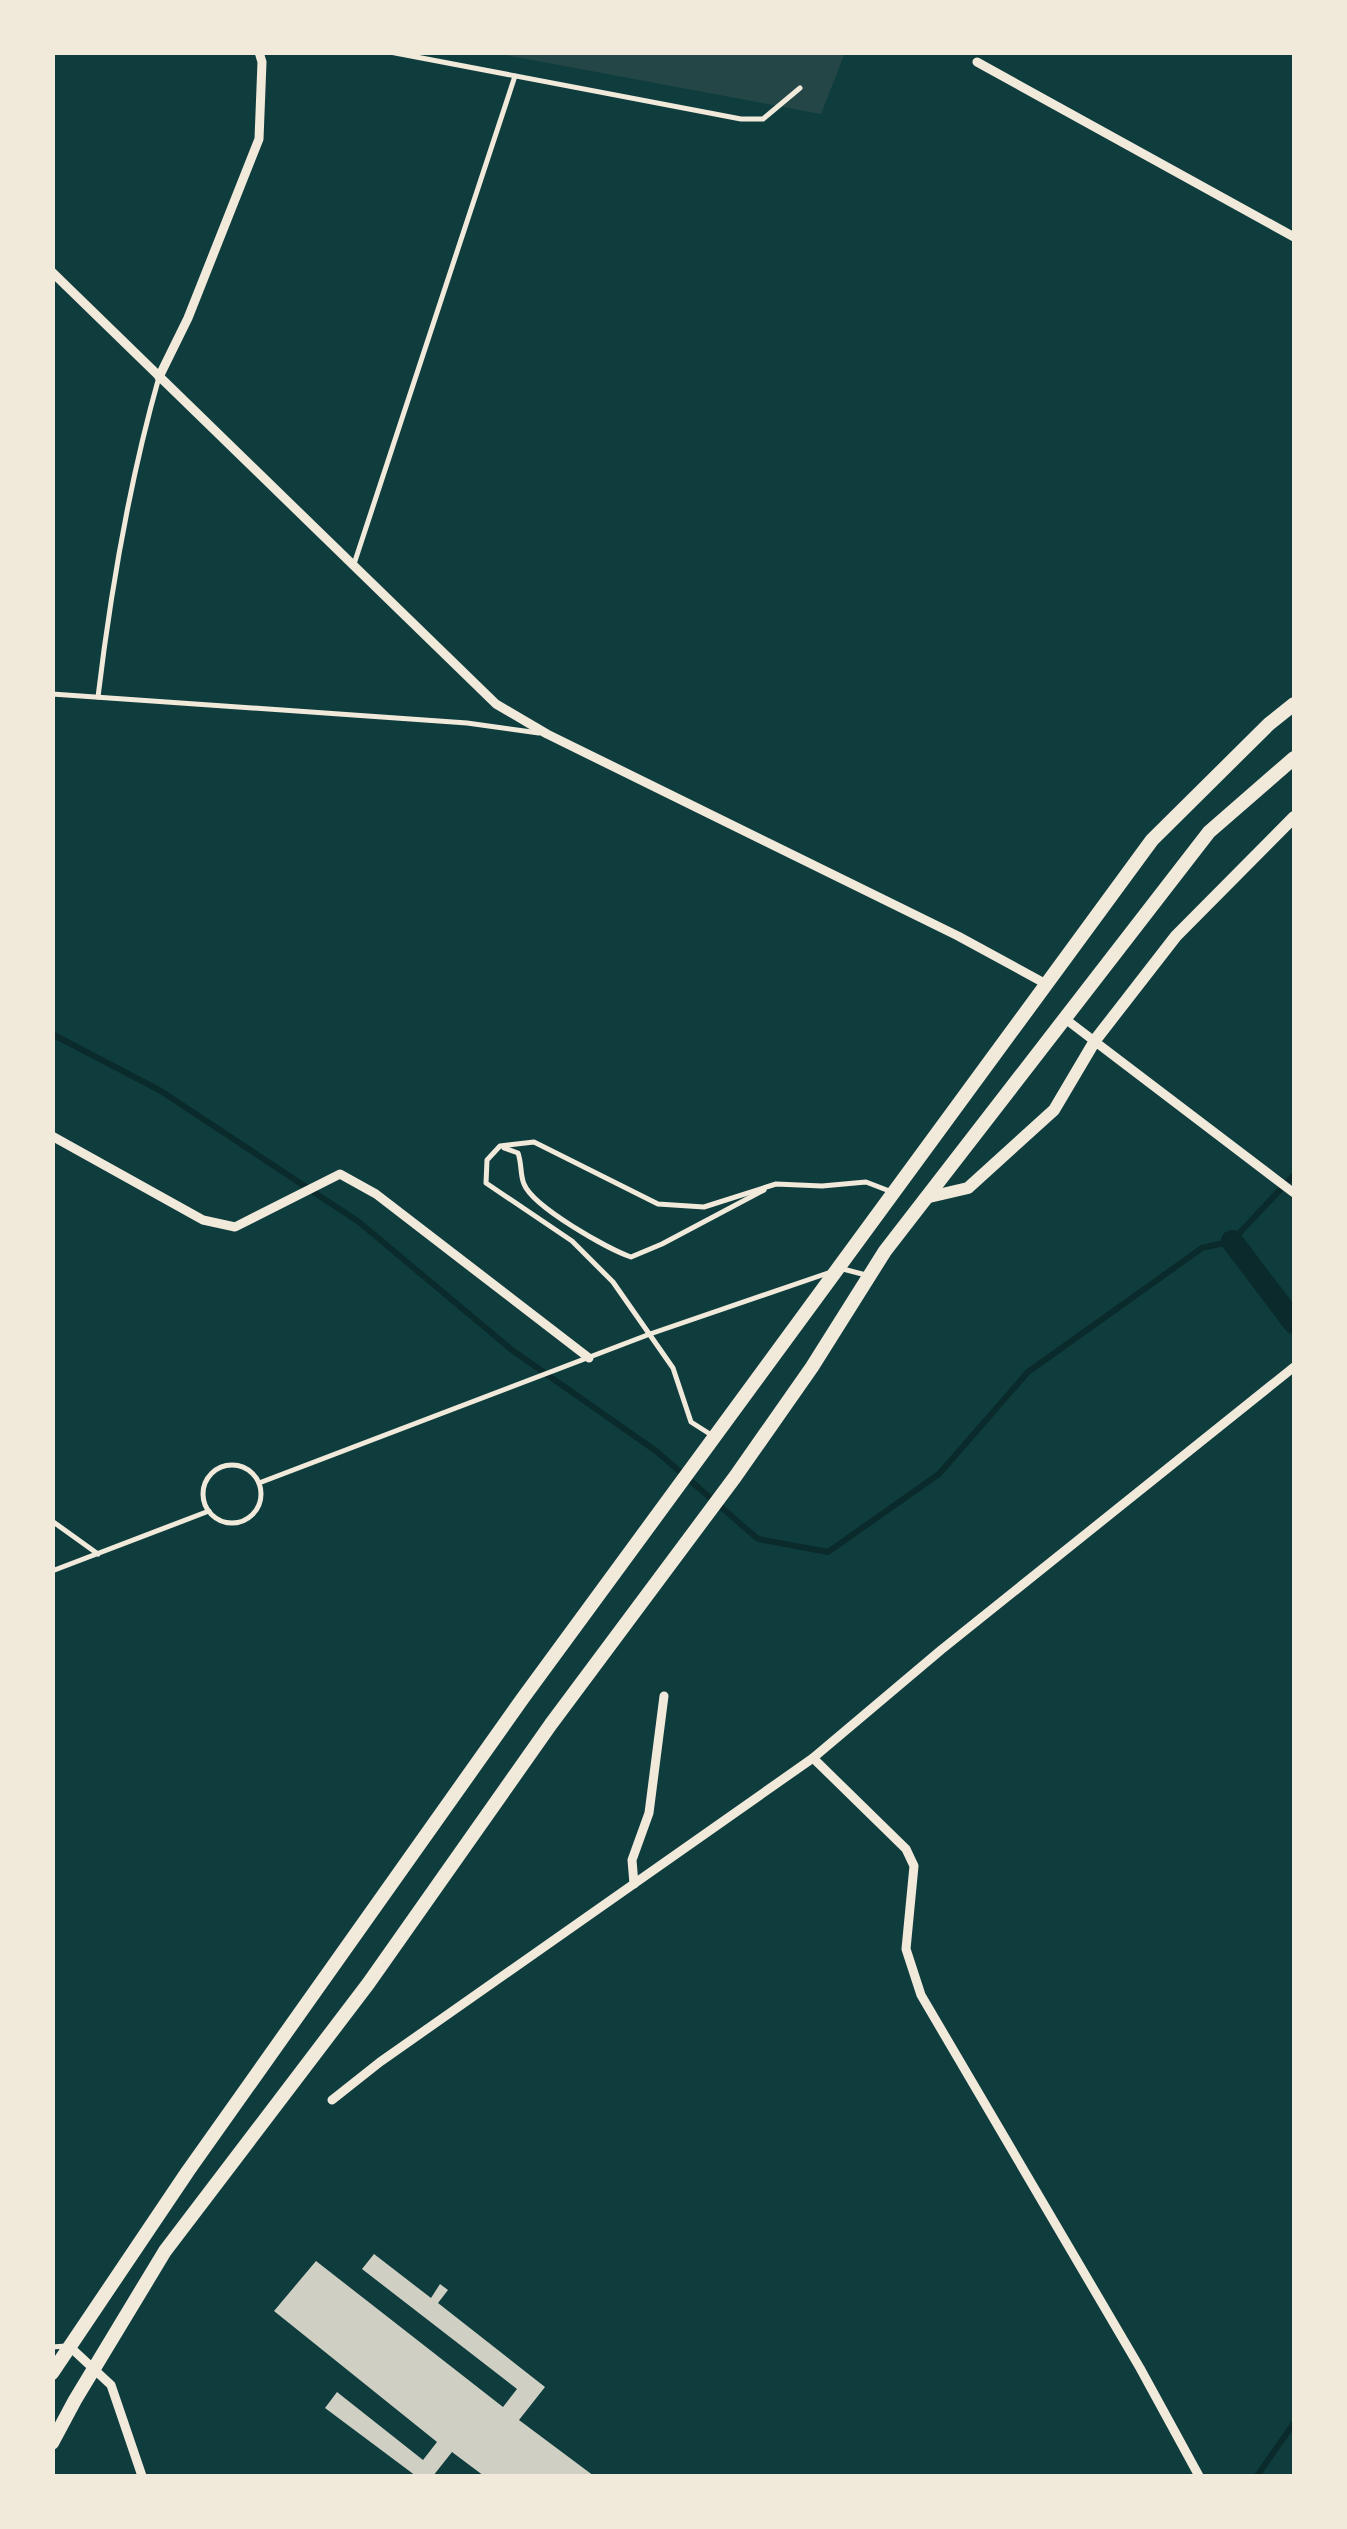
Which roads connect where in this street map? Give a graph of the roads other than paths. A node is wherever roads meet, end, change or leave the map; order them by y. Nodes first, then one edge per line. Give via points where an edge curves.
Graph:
1 (259, 52) edge
2 (390, 52) edge
3 (977, 62) dead end
4 (515, 76) junction
5 (800, 88) dead end
6 (1294, 236) edge
7 (52, 272) edge
8 (159, 377) junction
9 (354, 566) junction
10 (52, 694) edge
11 (98, 697) junction
12 (1294, 704) edge
13 (547, 734) junction
14 (1294, 758) edge
15 (1294, 817) edge
16 (1046, 984) junction
17 (1064, 1018) junction
18 (1096, 1039) junction
19 (52, 1136) edge
20 (500, 1146) junction
21 (776, 1184) junction
22 (1294, 1192) edge
23 (894, 1194) junction
24 (925, 1198) junction
25 (840, 1268) junction
26 (870, 1276) junction
27 (650, 1334) junction
28 (589, 1358) junction
29 (1294, 1367) edge
30 (716, 1437) junction
31 (259, 1483) junction
32 (209, 1511) junction
33 (52, 1521) edge
34 (98, 1554) junction
35 (52, 1571) edge
36 (664, 1696) dead end
37 (813, 1758) junction
38 (634, 1884) junction
39 (332, 2100) dead end
40 (69, 2346) junction
41 (52, 2347) edge
42 (94, 2369) junction
43 (52, 2373) edge
44 (52, 2443) edge
45 (142, 2476) edge
46 (1198, 2476) edge

1 - 8 street via 259,139
2 - 4 lane
3 - 6 street
4 - 5 lane via 741,119 763,119
4 - 9 lane
7 - 8 street
8 - 9 street
8 - 11 lane via 112,582
9 - 13 street via 496,704
10 - 11 lane
11 - 13 lane
12 - 16 main road via 1152,840
13 - 16 street
14 - 17 main road via 1209,832
15 - 18 main road via 1176,936
16 - 23 main road
17 - 18 street
17 - 24 main road
18 - 22 street
18 - 24 main road via 1054,1110 968,1188
19 - 28 street via 203,1220 235,1227 340,1174 376,1194
20 - 21 lane via 534,1142 658,1204 704,1207
20 - 21 lane via 518,1153 532,1198 631,1257
20 - 27 lane via 487,1160 486,1183 572,1241
21 - 23 lane via 866,1182
23 - 25 main road
24 - 26 main road
25 - 26 lane
25 - 27 lane
25 - 30 main road
26 - 42 main road via 694,1534 165,2251
27 - 28 lane
27 - 30 lane via 673,1368 691,1422
28 - 31 lane
29 - 37 street
30 - 40 main road via 403,1865
31 - 32 lane via 261,1501 250,1517 233,1524
31 - 32 lane via 246,1469 218,1469 203,1493
32 - 34 lane
33 - 34 lane
34 - 35 lane
36 - 38 street via 649,1813 632,1860
37 - 38 street
37 - 46 street via 906,1849 914,1866 906,1950 921,1995
38 - 39 street
40 - 41 lane
40 - 42 street
40 - 43 main road
42 - 44 main road
42 - 45 street via 111,2385

